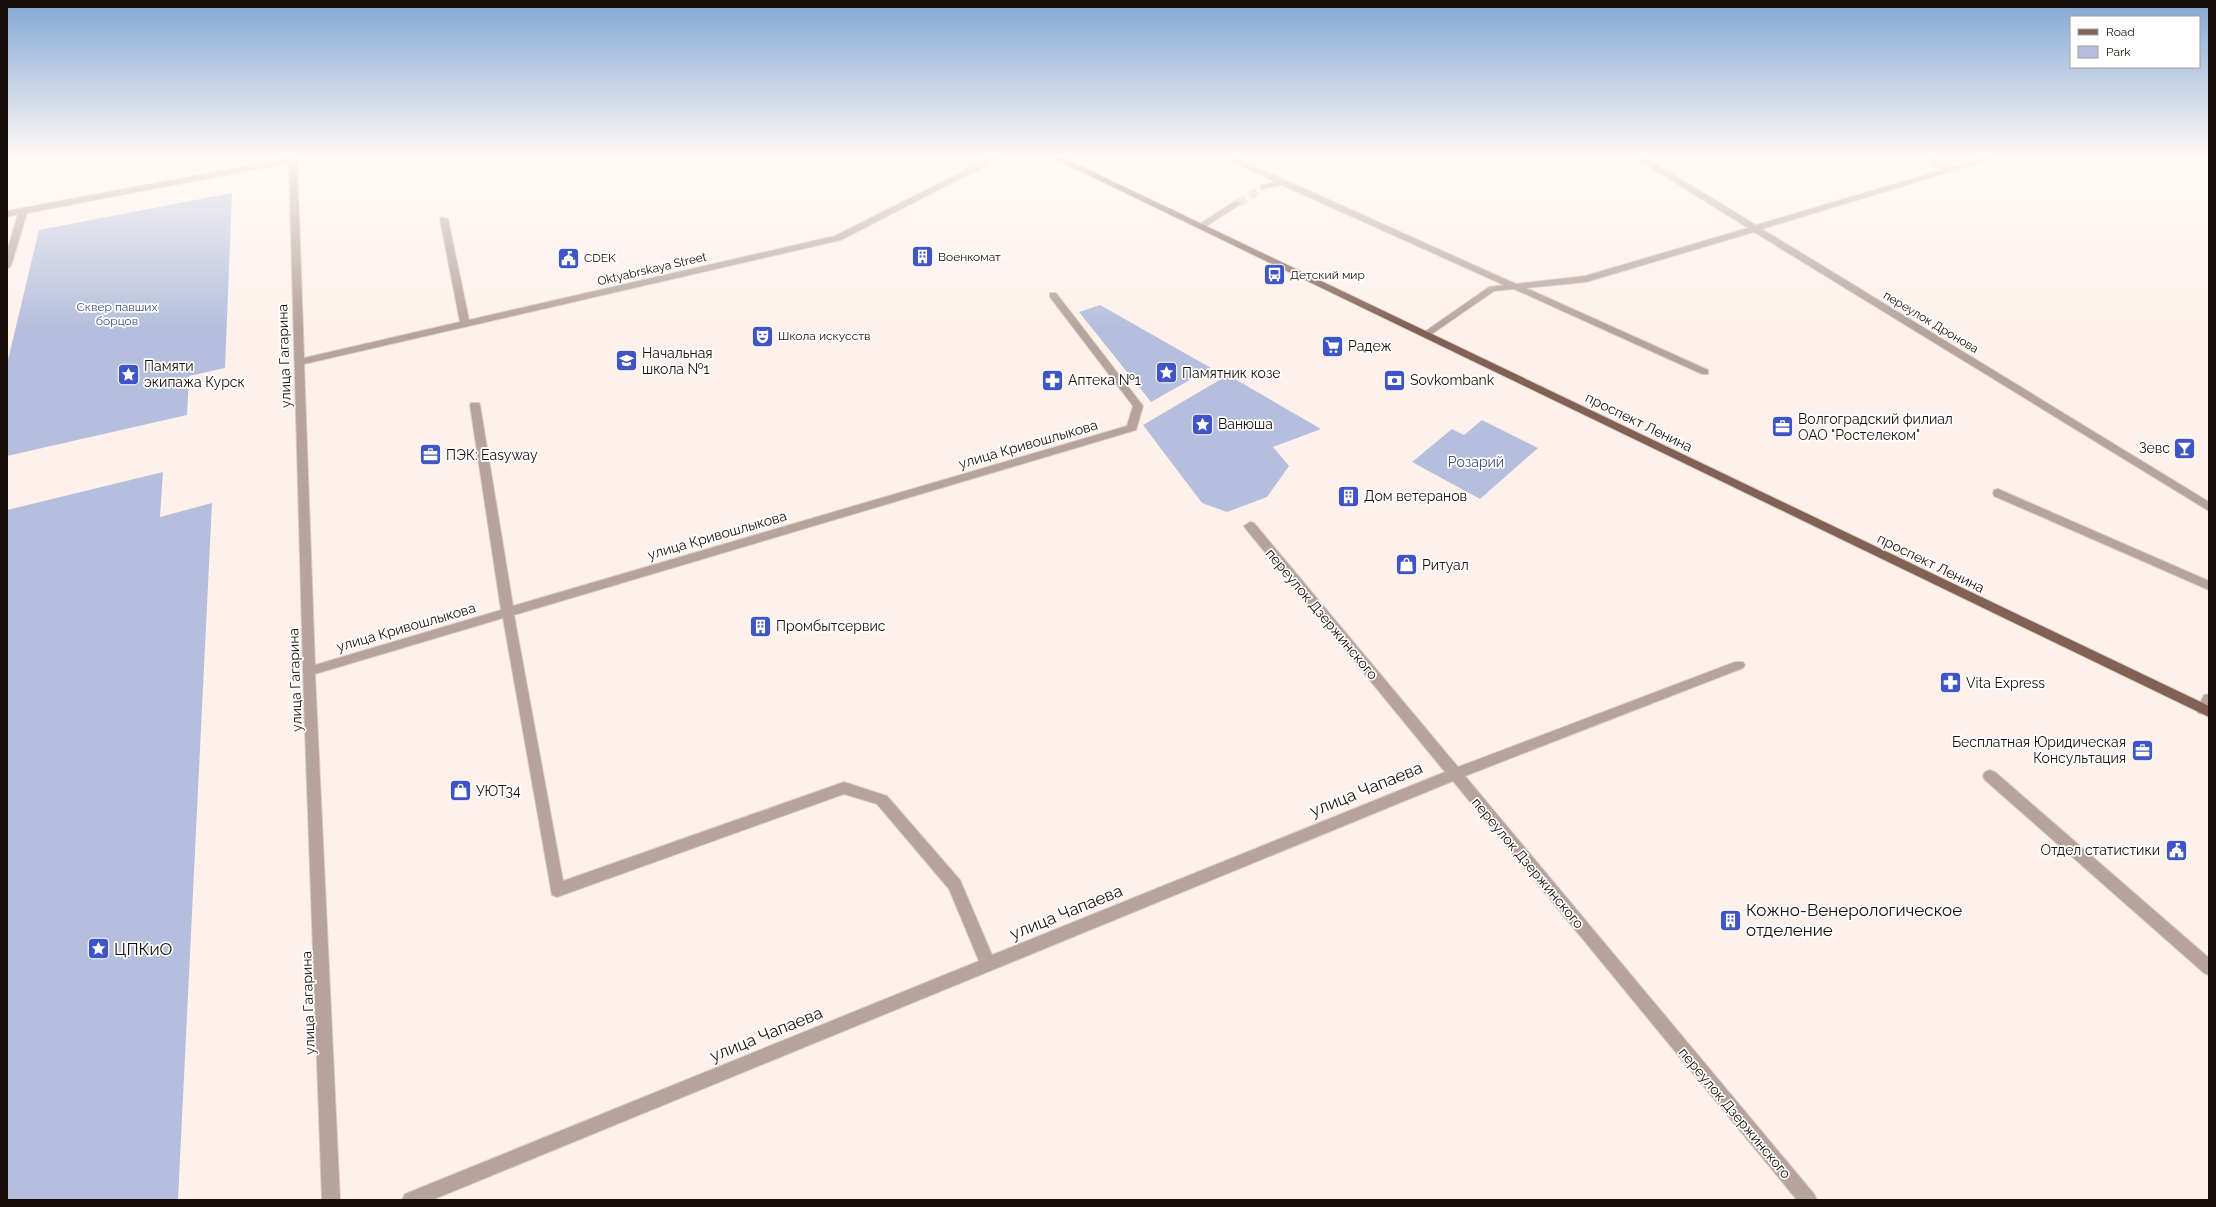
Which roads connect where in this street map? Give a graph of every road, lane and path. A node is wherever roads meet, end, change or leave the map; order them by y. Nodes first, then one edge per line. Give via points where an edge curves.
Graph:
1 (22, 214) edge
2 (295, 214) edge
3 (885, 214) edge
4 (1172, 214) edge
5 (1219, 214) edge
6 (1357, 214) edge
7 (1732, 214) edge
8 (1799, 214) edge
9 (444, 219) dead end
10 (1198, 227) junction
11 (1754, 228) junction
12 (7, 266) edge
13 (1518, 286) junction
14 (1053, 295) dead end
15 (465, 324) junction
16 (1426, 335) junction
17 (299, 362) junction
18 (1705, 372) dead end
19 (475, 405) dead end
20 (1998, 493) dead end
21 (2209, 507) edge
22 (1250, 526) dead end
23 (2209, 586) edge
24 (508, 613) junction
25 (1739, 666) dead end
26 (310, 671) junction
27 (2207, 707) edge
28 (1454, 774) junction
29 (1990, 776) dead end
30 (988, 964) junction
31 (2209, 968) edge
32 (331, 1200) edge
33 (411, 1200) edge
34 (1808, 1200) edge

1 - 12 street
2 - 17 street, улица Гагарина
3 - 15 street, Oktyabrskaya Street via 838,238
4 - 10 main road, проспект Ленина
5 - 10 street
6 - 13 street
7 - 11 street, переулок Дронова
8 - 11 street
9 - 15 street
10 - 16 main road, проспект Ленина
11 - 13 street via 1586,279
11 - 21 street, переулок Дронова
13 - 16 street via 1492,289
13 - 18 street
14 - 24 street, улица Кривошлыкова via 1138,406 1132,428
15 - 17 street, Oktyabrskaya Street
16 - 27 main road, проспект Ленина
17 - 26 street, улица Гагарина
19 - 24 street
20 - 23 street
22 - 28 street, переулок Дзержинского
24 - 26 street, улица Кривошлыкова
24 - 30 street via 557,890 844,788 882,800 955,885
25 - 28 street, улица Чапаева
26 - 32 street, улица Гагарина
28 - 30 street, улица Чапаева
28 - 34 street, переулок Дзержинского
29 - 31 street
30 - 33 street, улица Чапаева

